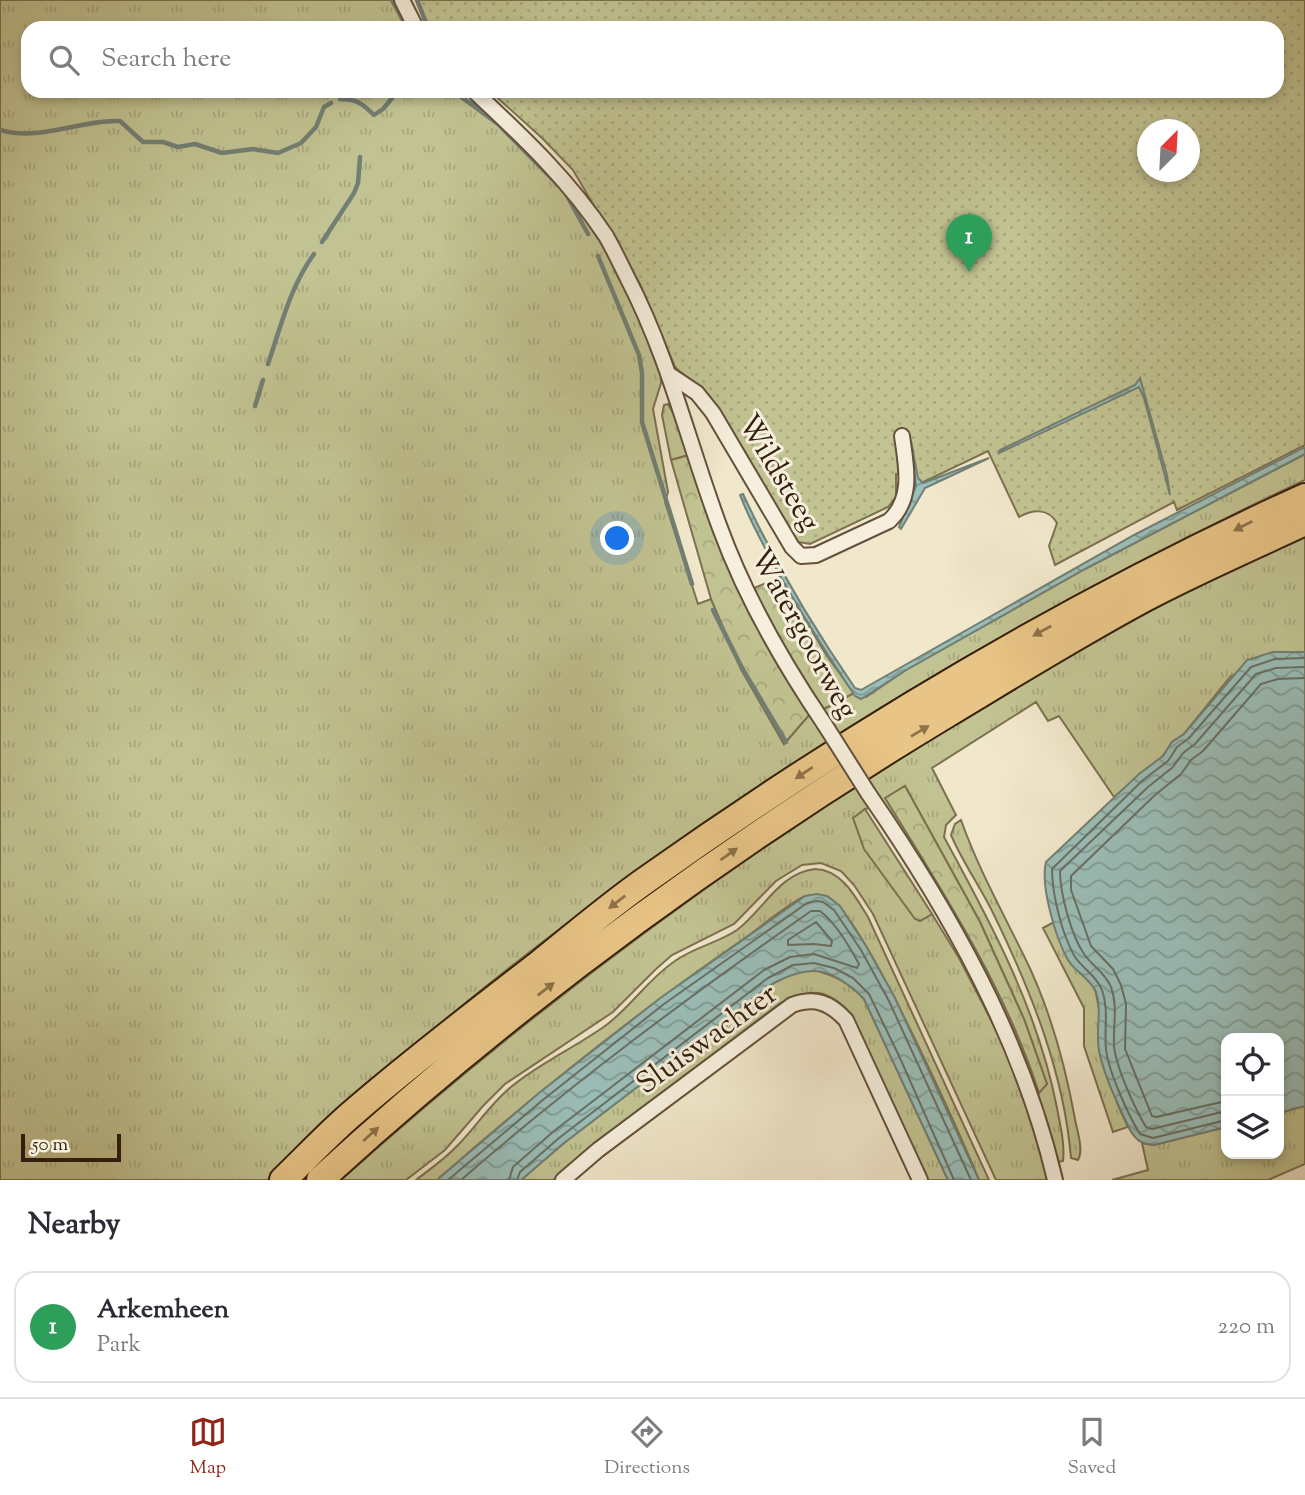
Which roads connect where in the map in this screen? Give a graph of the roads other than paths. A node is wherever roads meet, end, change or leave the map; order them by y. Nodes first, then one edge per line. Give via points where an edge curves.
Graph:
1 (402, 0) edge
2 (412, 21) edge
3 (481, 98) edge
4 (670, 375) junction
5 (902, 436) dead end
6 (1305, 496) edge
7 (1305, 522) edge
8 (283, 1180) edge
9 (320, 1180) edge
10 (563, 1180) edge
11 (920, 1180) edge
12 (1055, 1180) edge

1 - 2 street
3 - 4 street, Watergoorweg via 561,175 607,238
4 - 5 street, Wildsteeg via 697,393 713,413 792,547 806,557 889,521 897,513 907,480
4 - 12 street, Watergoorweg, bridge via 701,474 757,613 792,677 944,912 992,1000 1024,1078
6 -> 8 highway via 1045,629 812,767 645,881 495,998 353,1113
9 -> 7 highway via 447,1067 589,954 822,791 1145,598
10 - 11 street, Sluiswachter via 792,1005 812,1000 828,1004 846,1020

